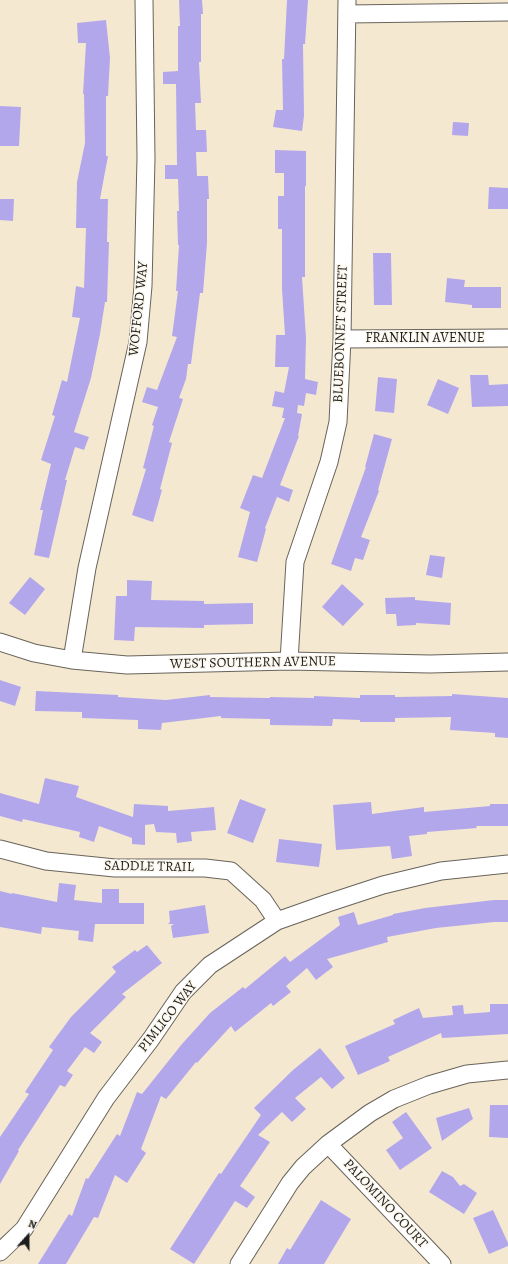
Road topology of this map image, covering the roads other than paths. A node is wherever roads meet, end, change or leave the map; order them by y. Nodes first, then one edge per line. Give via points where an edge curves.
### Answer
1 (144, 0) edge
2 (347, 7) edge
3 (508, 12) edge
4 (508, 338) edge
5 (342, 339) junction
6 (0, 642) edge
7 (72, 660) junction
8 (289, 661) junction
9 (508, 662) edge
10 (0, 849) edge
11 (508, 864) edge
12 (277, 921) junction
13 (508, 1070) edge
14 (328, 1144) junction
15 (0, 1252) edge
16 (240, 1264) edge
17 (442, 1264) edge

1 - 7 street, WOFFORD WAY via 146,158 143,286 138,342 87,568
2 - 3 street
2 - 5 street, BLUEBONNET STREET
4 - 5 street, FRANKLIN AVENUE
5 - 8 street, BLUEBONNET STREET via 338,422 330,462 296,562
6 - 7 street, WEST SOUTHERN AVENUE via 34,653
7 - 8 street, WEST SOUTHERN AVENUE via 127,665
8 - 9 street, WEST SOUTHERN AVENUE via 430,664
10 - 12 street, SADDLE TRAIL via 46,861 115,868 205,868 231,871 263,900
11 - 12 street, PIMLICO WAY via 441,871 383,885
12 - 15 street, PIMLICO WAY via 210,965 183,992 106,1098 24,1229
13 - 14 street via 467,1074 394,1099
14 - 16 street via 290,1183
14 - 17 street, PALOMINO COURT

